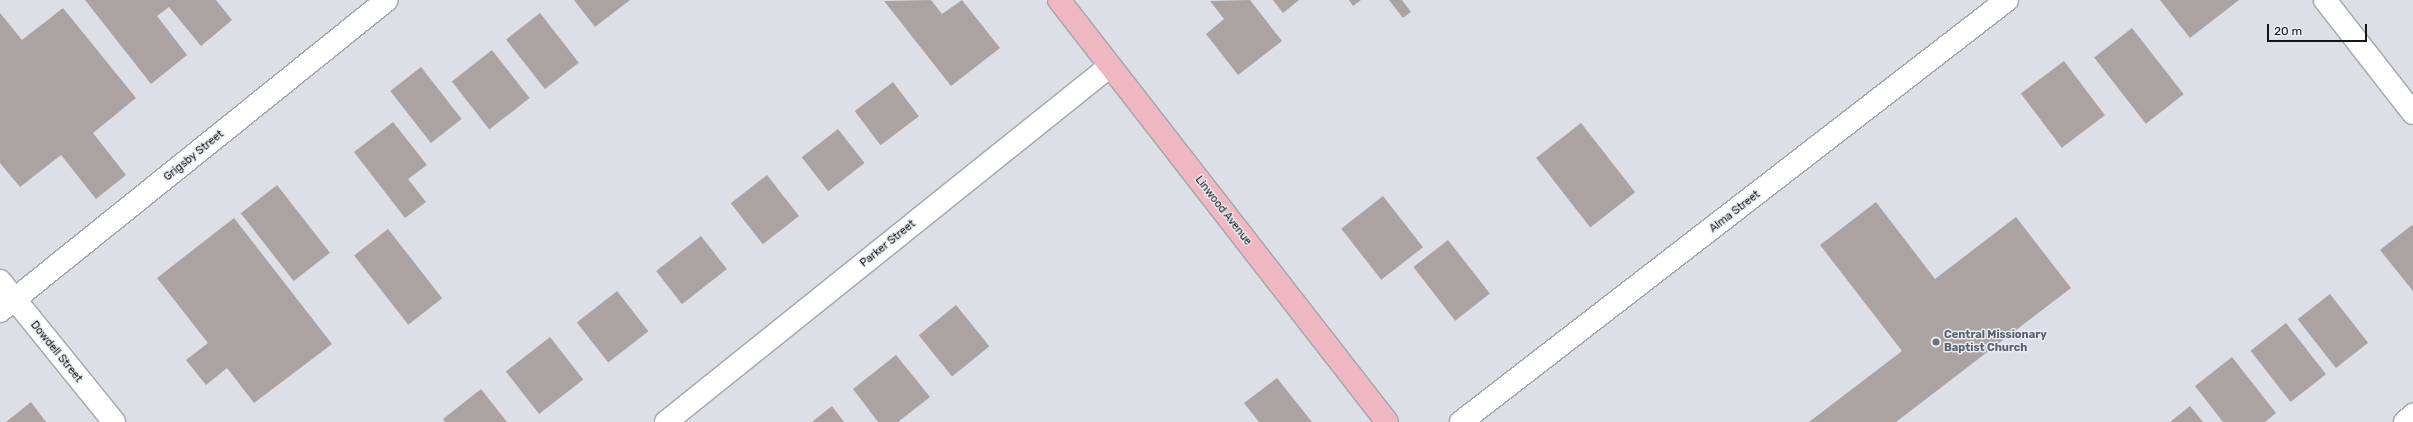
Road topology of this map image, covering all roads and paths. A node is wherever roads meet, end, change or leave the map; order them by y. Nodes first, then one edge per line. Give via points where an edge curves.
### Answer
1 (387, 0) edge
2 (1059, 0) edge
3 (2007, 0) edge
4 (2326, 0) edge
5 (1110, 66) junction
6 (2413, 113) edge
7 (0, 281) edge
8 (7, 306) edge
9 (2413, 416) edge
10 (114, 422) edge
11 (666, 422) edge
12 (1387, 422) edge
13 (1461, 422) edge
14 (2405, 422) edge

1 - 8 street, Grigsby Street
2 - 5 main road, Linwood Avenue
3 - 13 street, Alma Street
4 - 6 street
5 - 11 street, Parker Street
5 - 12 main road, Linwood Avenue
7 - 8 street, Dowdell Street
8 - 10 street, Dowdell Street
9 - 14 street

